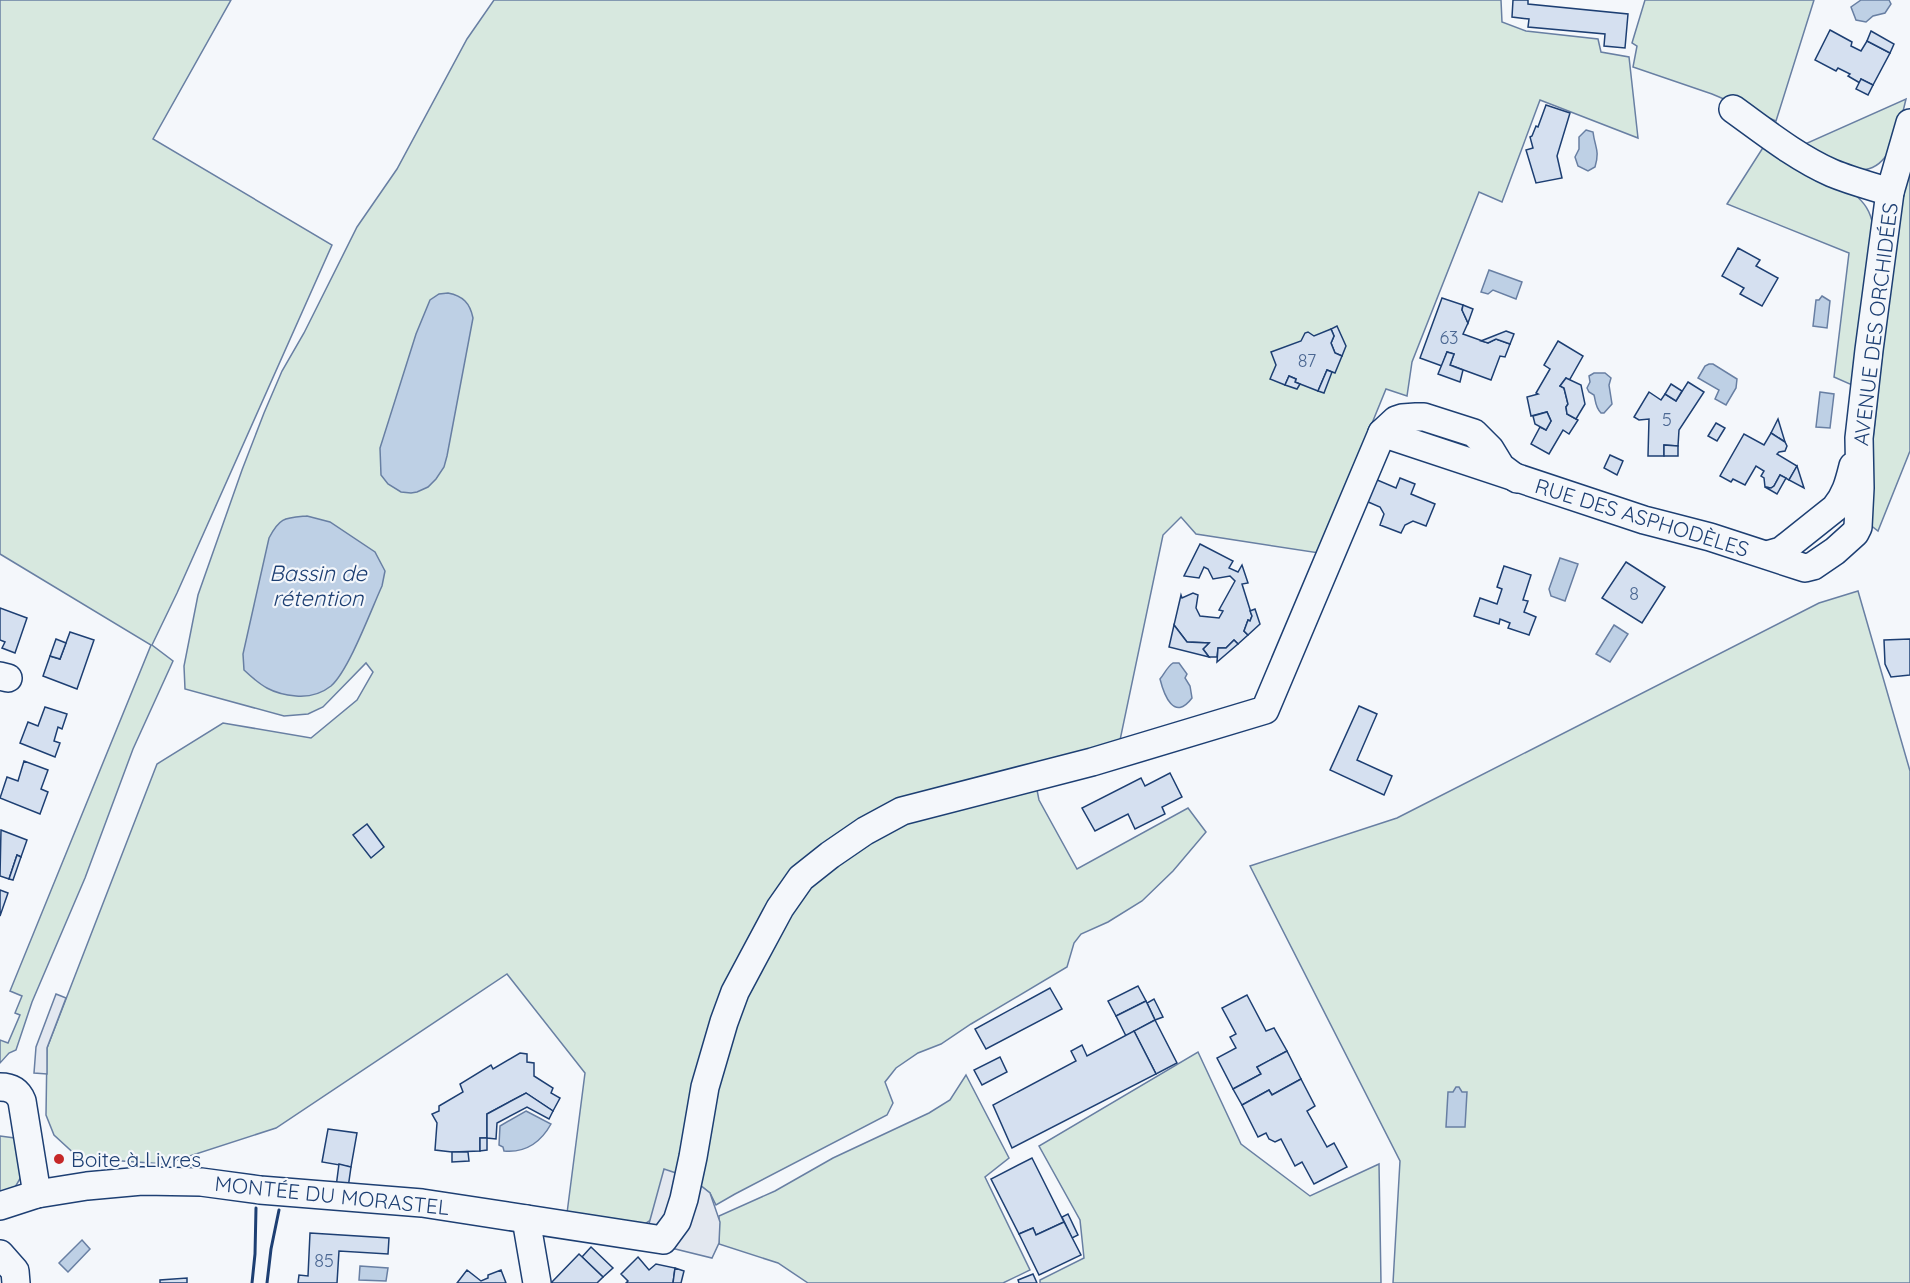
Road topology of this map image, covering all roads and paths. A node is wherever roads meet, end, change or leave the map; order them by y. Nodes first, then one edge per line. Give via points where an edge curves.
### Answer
1 (1733, 109) dead end
2 (1910, 123) edge
3 (1890, 192) junction
4 (1860, 438) junction
5 (1858, 527) joint
6 (1767, 555) junction
7 (0, 1087) edge
8 (37, 1194) junction
9 (0, 1206) edge
10 (526, 1219) junction
11 (663, 1240) joint
12 (0, 1254) edge
13 (16, 1283) edge
14 (537, 1283) edge

1 - 3 street via 1817,165
2 - 3 street, AVENUE DES ORCHIDÉES
3 - 4 street, AVENUE DES ORCHIDÉES
4 - 5 street, AVENUE DES ORCHIDÉES
4 - 6 street, RUE DES ASPHODÈLES via 1848,485 1835,508 1781,551
5 - 6 street, RUE DES ASPHODÈLES via 1835,551 1813,566 1805,568
6 - 11 street, RUE DES ASPHODÈLES via 1644,520 1383,433 1265,710 1092,762 902,811 864,831 801,878 780,908 735,992 705,1087 684,1199
7 - 8 street via 13,1089 22,1101
8 - 9 street, MONTÉE DU MORASTEL
8 - 10 street, MONTÉE DU MORASTEL via 142,1181 201,1182 422,1203
10 - 11 street, MONTÉE DU MORASTEL
10 - 14 street
12 - 13 street via 15,1271

